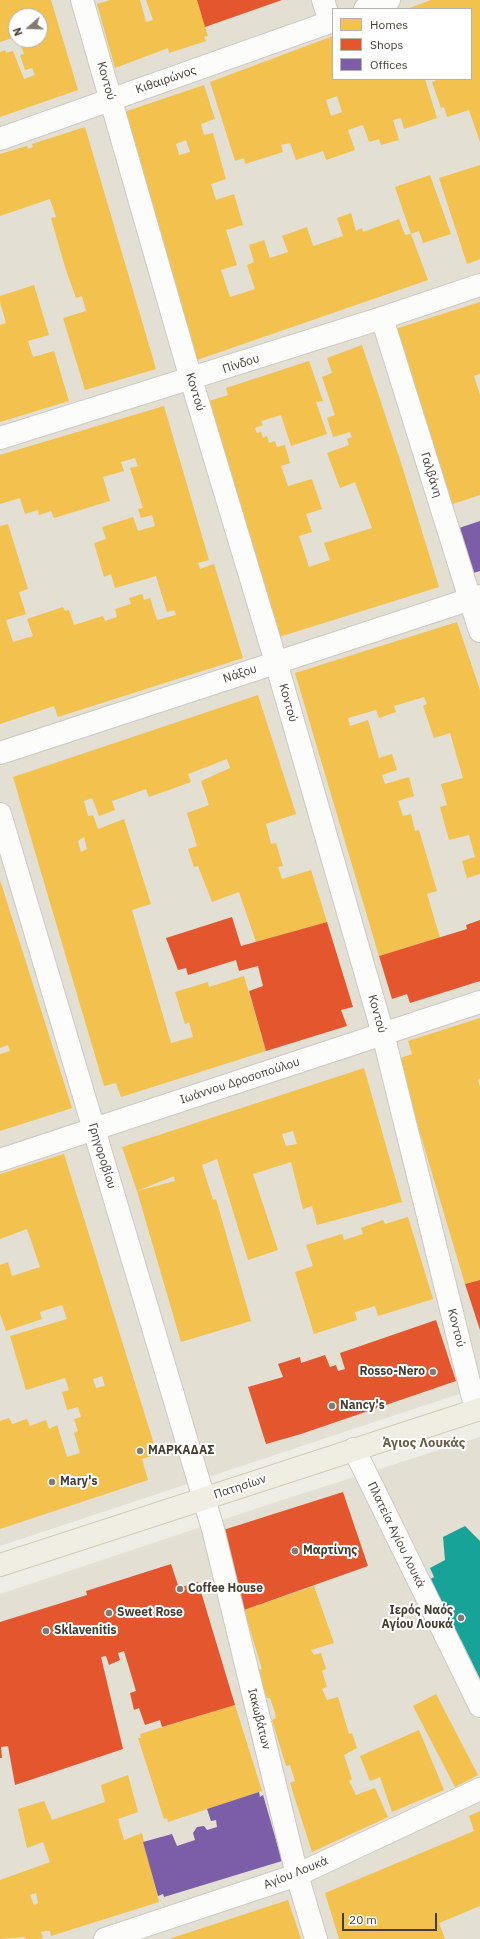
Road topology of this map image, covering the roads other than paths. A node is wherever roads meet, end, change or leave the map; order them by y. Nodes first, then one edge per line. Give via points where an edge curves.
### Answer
1 (82, 0) edge
2 (323, 0) edge
3 (389, 0) edge
4 (368, 8) edge
5 (331, 21) edge
6 (111, 99) junction
7 (0, 138) edge
8 (480, 285) edge
9 (382, 318) junction
10 (191, 379) junction
11 (0, 438) edge
12 (475, 598) edge
13 (480, 631) edge
14 (276, 662) junction
15 (0, 753) edge
16 (0, 814) edge
17 (480, 1002) edge
18 (383, 1034) junction
19 (94, 1129) junction
20 (0, 1160) edge
21 (479, 1413) edge
22 (354, 1449) junction
23 (204, 1498) junction
24 (0, 1565) edge
25 (480, 1706) edge
26 (480, 1789) edge
27 (297, 1875) junction
28 (112, 1938) edge
29 (316, 1939) edge

1 - 6 street, Κοντού
2 - 5 street
3 - 4 street
5 - 6 street, Κιθαιρώνος
6 - 7 street, Κιθαιρώνος
6 - 10 street, Κοντού
8 - 9 street, Πίνδου
9 - 10 street, Πίνδου
9 - 12 street, Γαλβάνη
10 - 11 street, Πίνδου
10 - 14 street, Κοντού
12 - 13 street, Γαλβάνη
12 - 14 street, Νάξου
14 - 15 street, Νάξου
14 - 18 street, Κοντού
16 - 19 street, Γρηγοροβίου
17 - 18 street, Ιωάννου Δροσοπούλου
18 - 19 street, Ιωάννου Δροσοπούλου
18 - 21 street, Κοντού
19 - 20 street, Ιωάννου Δροσοπούλου
19 - 23 street, Γρηγοροβίου
21 - 22 main road, Πατησίων
22 - 23 main road, Πατησίων
22 - 25 street, Πλατεία Αγίου Λουκά
23 - 24 main road, Πατησίων
23 - 27 street, Ιακωβάτων
26 - 27 street, Αγίου Λουκά
27 - 28 street, Αγίου Λουκά
27 - 29 street, Ιακωβάτων

